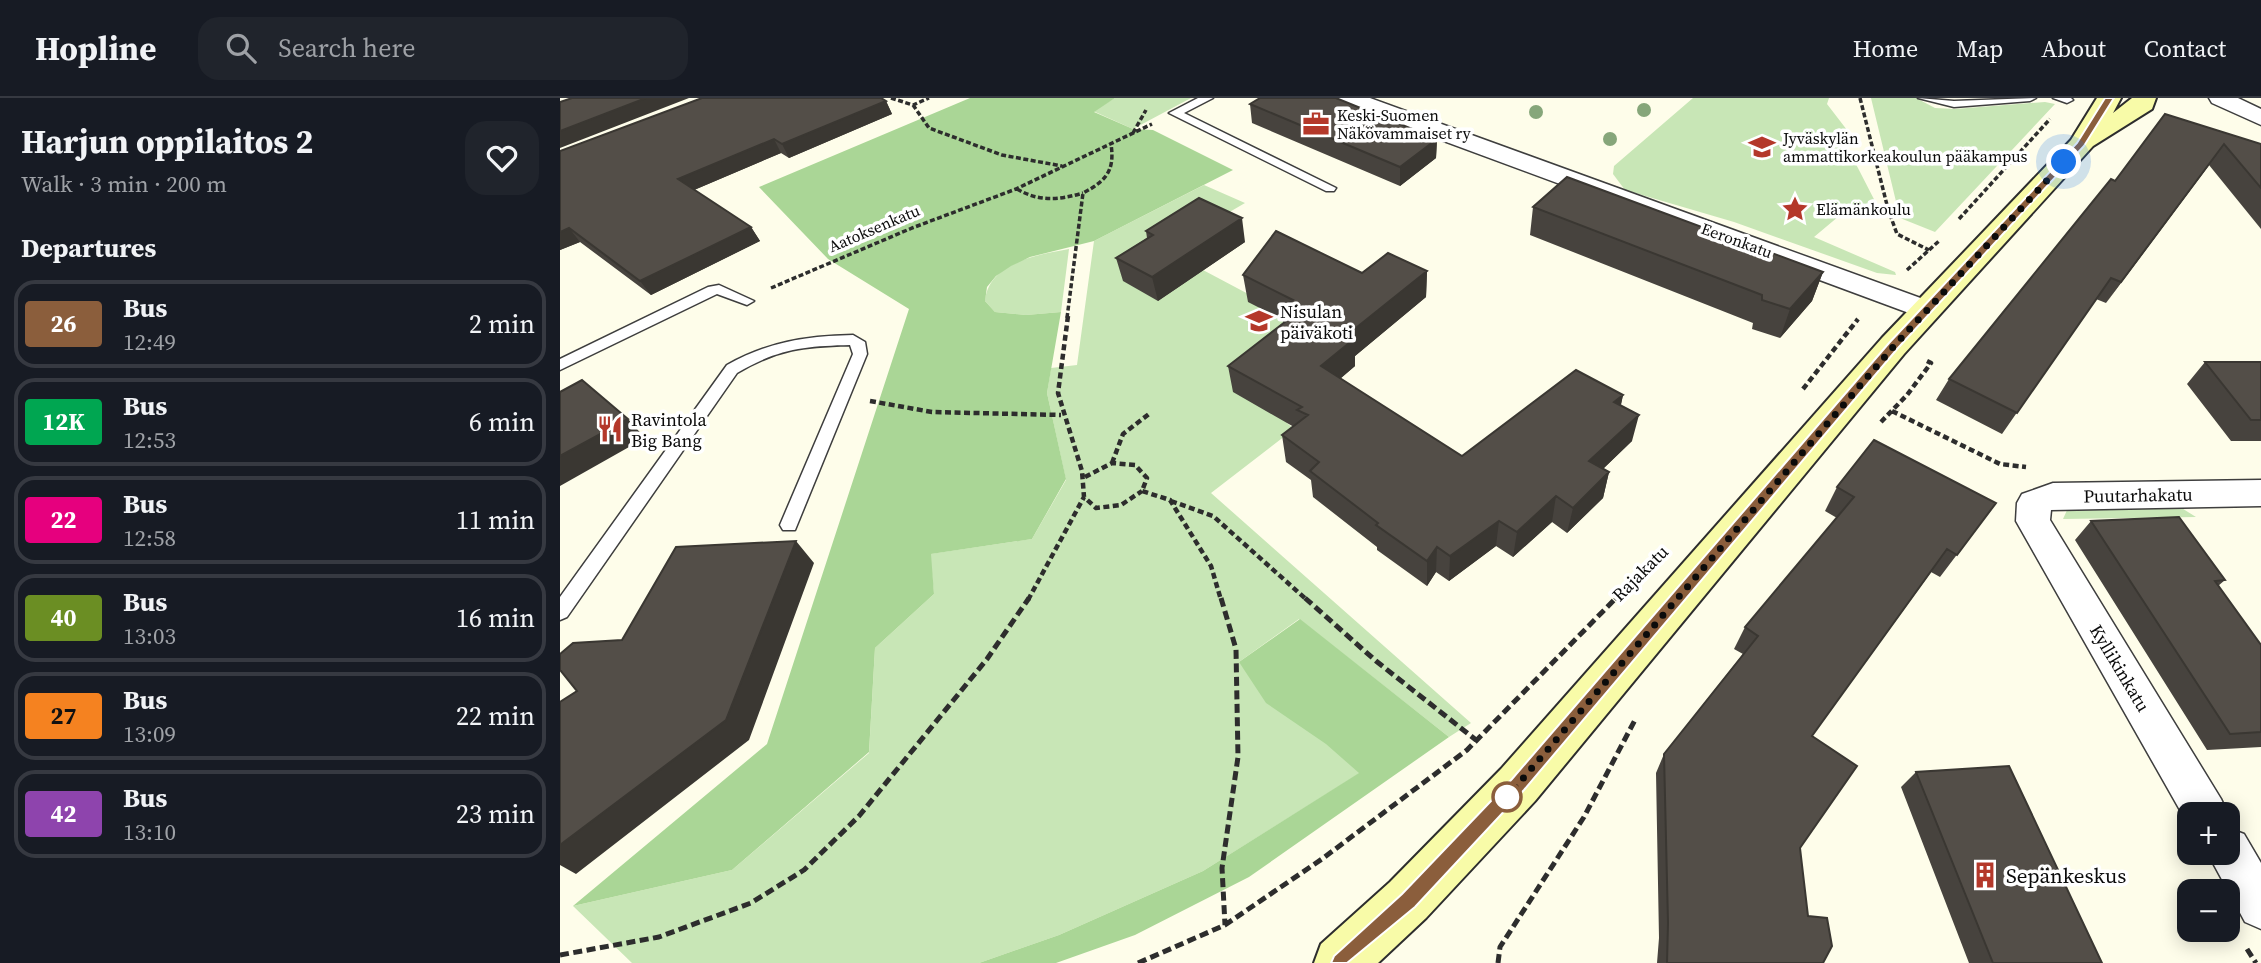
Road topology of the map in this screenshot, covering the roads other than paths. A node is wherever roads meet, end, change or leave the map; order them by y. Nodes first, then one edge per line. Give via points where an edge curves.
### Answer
1 (1207, 98) edge
2 (1349, 98) edge
3 (1924, 98) edge
4 (2030, 98) edge
5 (2109, 98) edge
6 (2144, 98) edge
7 (2220, 98) edge
8 (2261, 118) edge
9 (2081, 144) junction
10 (1330, 188) dead end
11 (747, 301) road end
12 (1927, 310) junction
13 (560, 365) edge
14 (2261, 493) edge
15 (2033, 521) joint
16 (789, 525) dead end
17 (560, 612) edge
18 (2199, 802) edge
19 (2237, 865) edge
20 (2261, 906) edge
21 (1340, 963) edge

1 - 10 lane via 1175,113
2 - 12 street, Eeronkatu
3 - 4 lane via 1954,104
5 - 9 main road
6 - 9 main road via 2143,104
7 - 8 street
9 - 12 main road
11 - 13 lane via 713,290
12 - 21 main road via 1873,336 1518,785 1408,901
14 - 15 street, Puutarhakatu via 2053,496 2034,503
15 - 18 street, Kyllikinkatu
16 - 17 lane via 860,354 860,345 853,340 794,341 757,354 733,369
19 - 20 street

